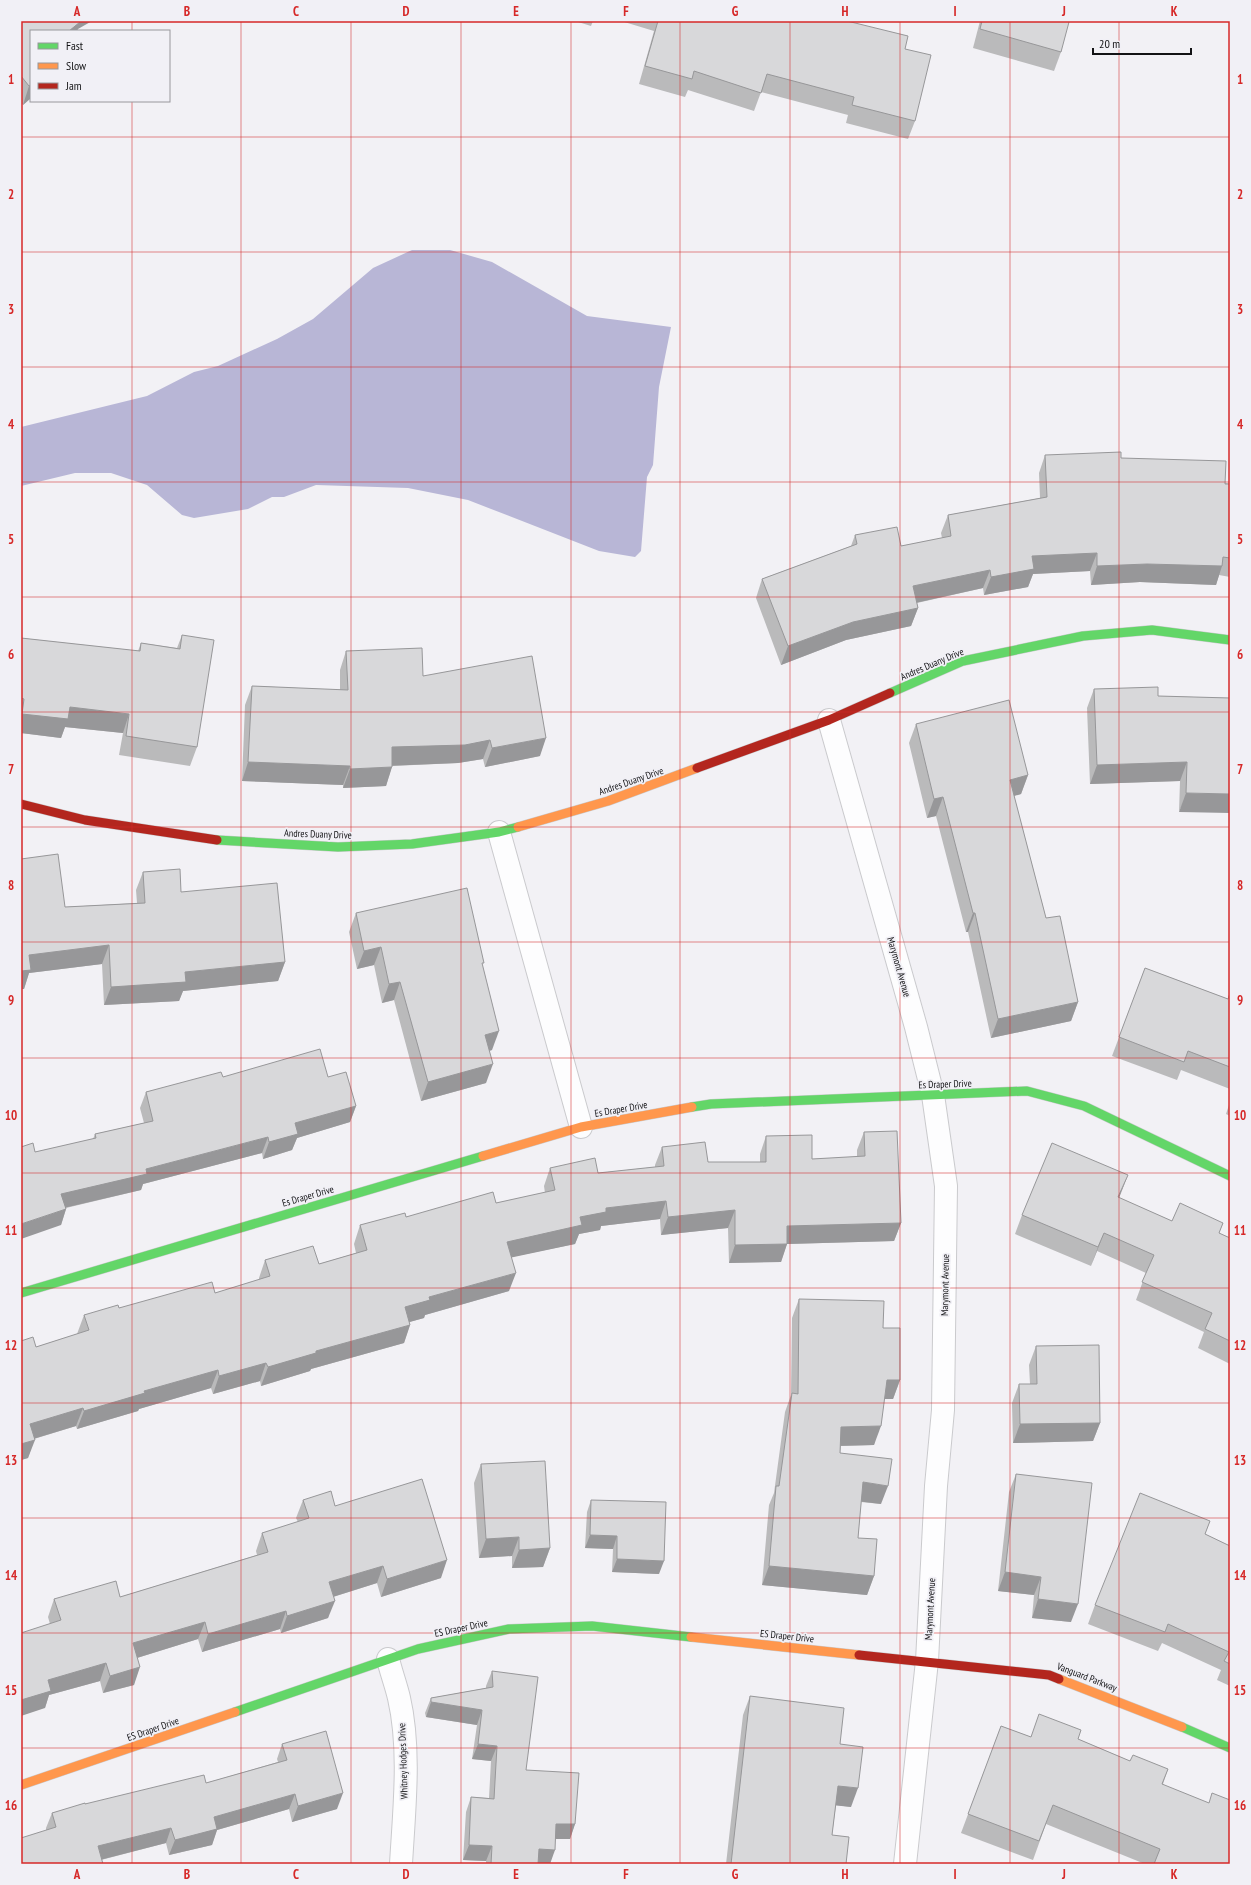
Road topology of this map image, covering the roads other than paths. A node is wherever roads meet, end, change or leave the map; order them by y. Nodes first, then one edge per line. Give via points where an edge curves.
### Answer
1 (1230, 640) edge
2 (829, 720) junction
3 (21, 804) edge
4 (499, 832) junction
5 (934, 1095) junction
6 (581, 1127) junction
7 (1230, 1176) edge
8 (21, 1293) edge
9 (388, 1659) junction
10 (928, 1661) junction
11 (1230, 1748) edge
12 (21, 1785) edge
13 (401, 1864) edge
14 (906, 1864) edge

1 - 2 street, Andres Duany Drive via 1152,630 1083,636 963,661
2 - 4 street, Andres Duany Drive via 608,801
2 - 5 street, Marymont Avenue
3 - 4 street, Andres Duany Drive via 85,820 216,840 254,843 338,847 397,845
4 - 6 street
5 - 6 street, Es Draper Drive via 711,1104
5 - 7 street, Es Draper Drive via 1027,1091 1084,1106
5 - 10 street, Marymont Avenue via 946,1186 943,1410 936,1486
6 - 8 street, Es Draper Drive
9 - 10 street, ES Draper Drive via 418,1649 509,1629 592,1626
9 - 12 street, ES Draper Drive
9 - 13 street, Whitney Hodges Drive via 399,1699 403,1727 406,1777
10 - 11 street, Vanguard Parkway via 1049,1675 1142,1710
10 - 14 street, Marymont Avenue

